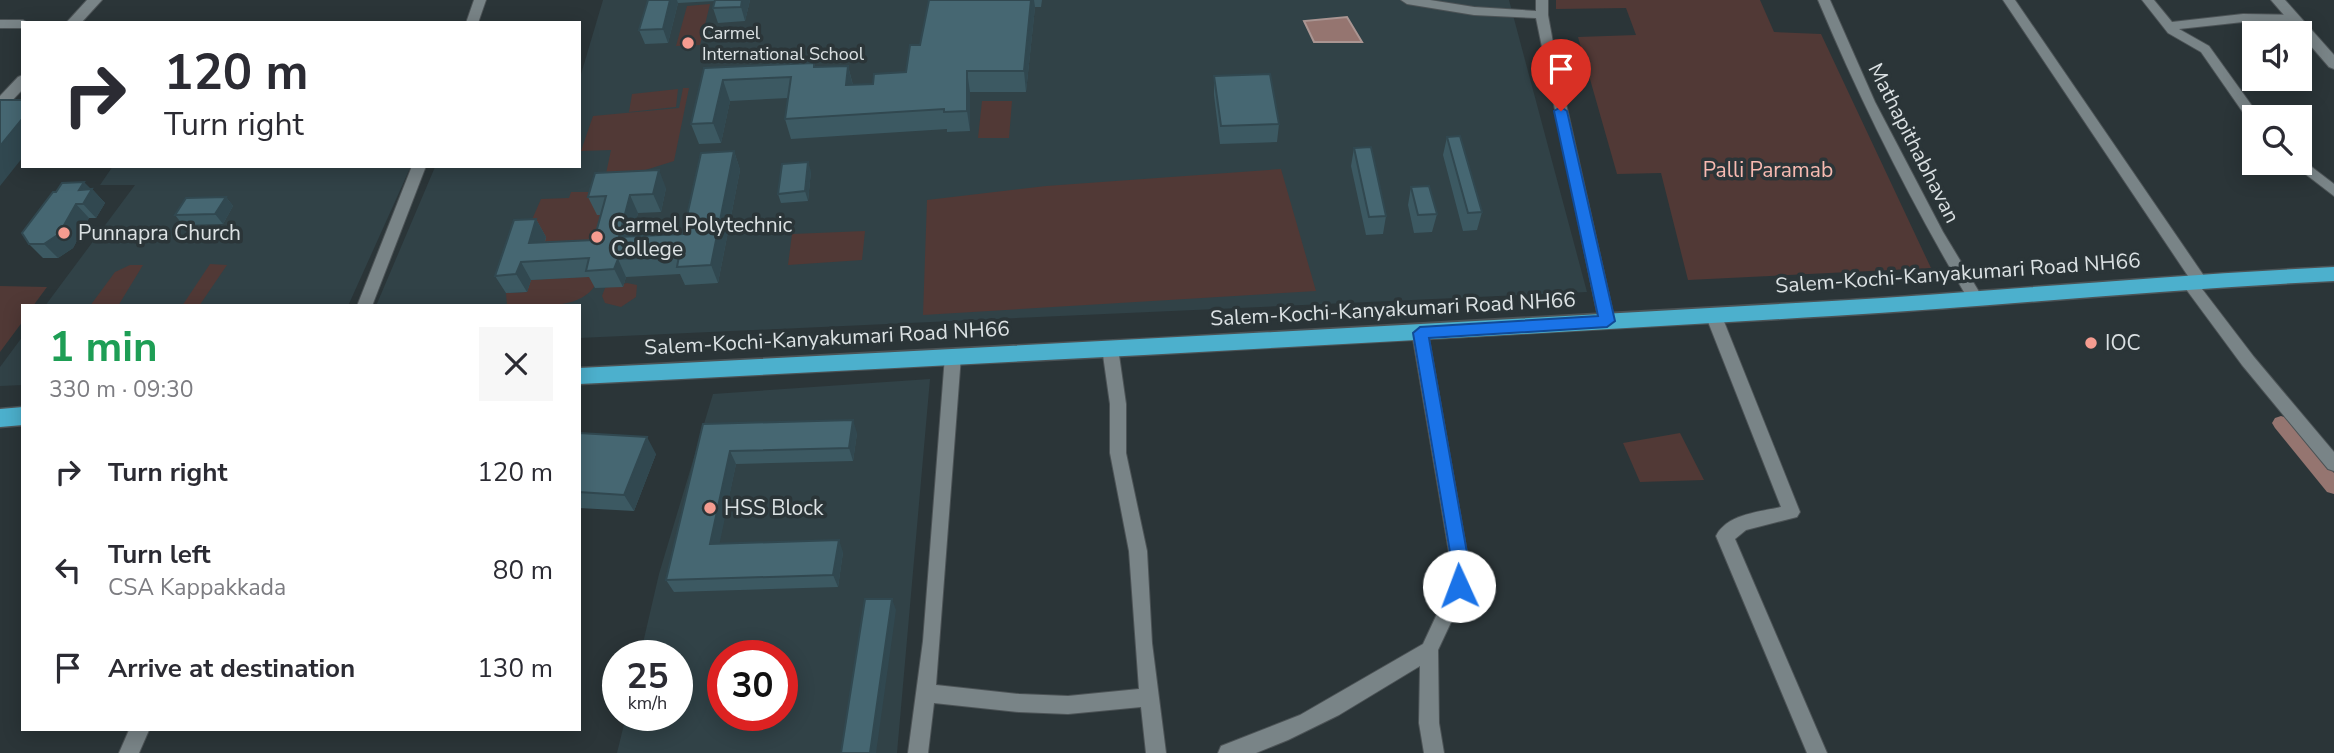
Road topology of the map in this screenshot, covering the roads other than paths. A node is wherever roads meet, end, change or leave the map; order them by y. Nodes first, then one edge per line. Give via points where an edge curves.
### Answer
1 (95, 0) edge
2 (480, 0) edge
3 (1407, 0) edge
4 (1542, 0) edge
5 (1824, 0) edge
6 (2010, 0) edge
7 (2148, 0) edge
8 (2278, 0) edge
9 (1542, 15) junction
10 (2294, 18) junction
11 (75, 21) edge
12 (473, 21) edge
13 (0, 24) edge
14 (21, 24) edge
15 (2168, 26) junction
16 (2334, 64) edge
17 (21, 82) edge
18 (0, 105) edge
19 (2245, 105) edge
20 (418, 168) edge
21 (2312, 173) edge
22 (2334, 191) edge
23 (2334, 274) edge
24 (2193, 281) junction
25 (1976, 300) junction
26 (365, 304) edge
27 (1713, 314) junction
28 (1607, 321) junction
29 (1420, 333) junction
30 (1110, 348) junction
31 (953, 356) junction
32 (581, 376) edge
33 (21, 416) edge
34 (0, 418) edge
35 (2334, 464) edge
36 (1429, 650) junction
37 (925, 693) junction
38 (1149, 697) junction
39 (139, 731) edge
40 (129, 753) edge
41 (918, 753) edge
42 (1156, 753) edge
43 (1228, 753) edge
44 (1434, 753) edge
45 (1817, 753) edge

1 - 11 street
2 - 12 street
3 - 9 street via 1474,11
4 - 9 street
5 - 25 street, Mathapithabhavan via 1868,102
6 - 24 street
7 - 15 street
8 - 10 street
9 - 28 street
10 - 15 street
10 - 16 street
13 - 14 street
15 - 19 street via 2205,49
17 - 18 street
20 - 26 street
21 - 22 street
23 - 24 highway, Salem-Kochi-Kanyakumari Road NH66
24 - 25 highway, Salem-Kochi-Kanyakumari Road NH66
24 - 35 street via 2248,361
25 - 27 highway, Salem-Kochi-Kanyakumari Road NH66
27 - 28 highway, Salem-Kochi-Kanyakumari Road NH66
27 - 45 street via 1791,512 1741,524 1725,536
28 - 29 highway, Salem-Kochi-Kanyakumari Road NH66
29 - 30 highway, Salem-Kochi-Kanyakumari Road NH66
29 - 36 street via 1460,564 1459,586
30 - 31 highway, Salem-Kochi-Kanyakumari Road NH66
30 - 38 street via 1118,404 1118,453 1138,551
31 - 32 highway, Salem-Kochi-Kanyakumari Road NH66
31 - 37 street
33 - 34 highway
36 - 43 street via 1265,742
36 - 44 street via 1429,723
37 - 38 street via 1068,705
37 - 41 street
38 - 42 street
39 - 40 street

